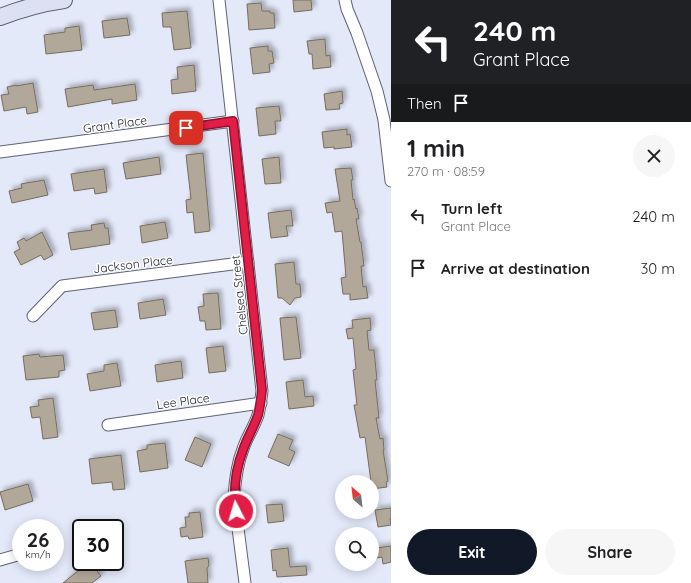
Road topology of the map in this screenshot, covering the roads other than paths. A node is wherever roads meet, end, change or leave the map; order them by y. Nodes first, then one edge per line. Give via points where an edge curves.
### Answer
1 (64, 0) edge
2 (219, 0) edge
3 (345, 0) edge
4 (0, 17) edge
5 (233, 121) junction
6 (0, 152) edge
7 (391, 181) edge
8 (248, 262) junction
9 (33, 316) dead end
10 (261, 403) junction
11 (108, 425) dead end
12 (12, 557) edge
13 (0, 560) edge
14 (245, 583) edge

1 - 4 street via 39,4
2 - 5 street, Chelsea Street
3 - 7 street via 377,91 384,120
5 - 6 street, Grant Place
5 - 8 street, Chelsea Street
8 - 9 street, Jackson Place via 62,286
8 - 10 street, Chelsea Street via 262,390
10 - 11 street, Lee Place
10 - 14 street, Chelsea Street via 243,449 234,489
12 - 13 street

